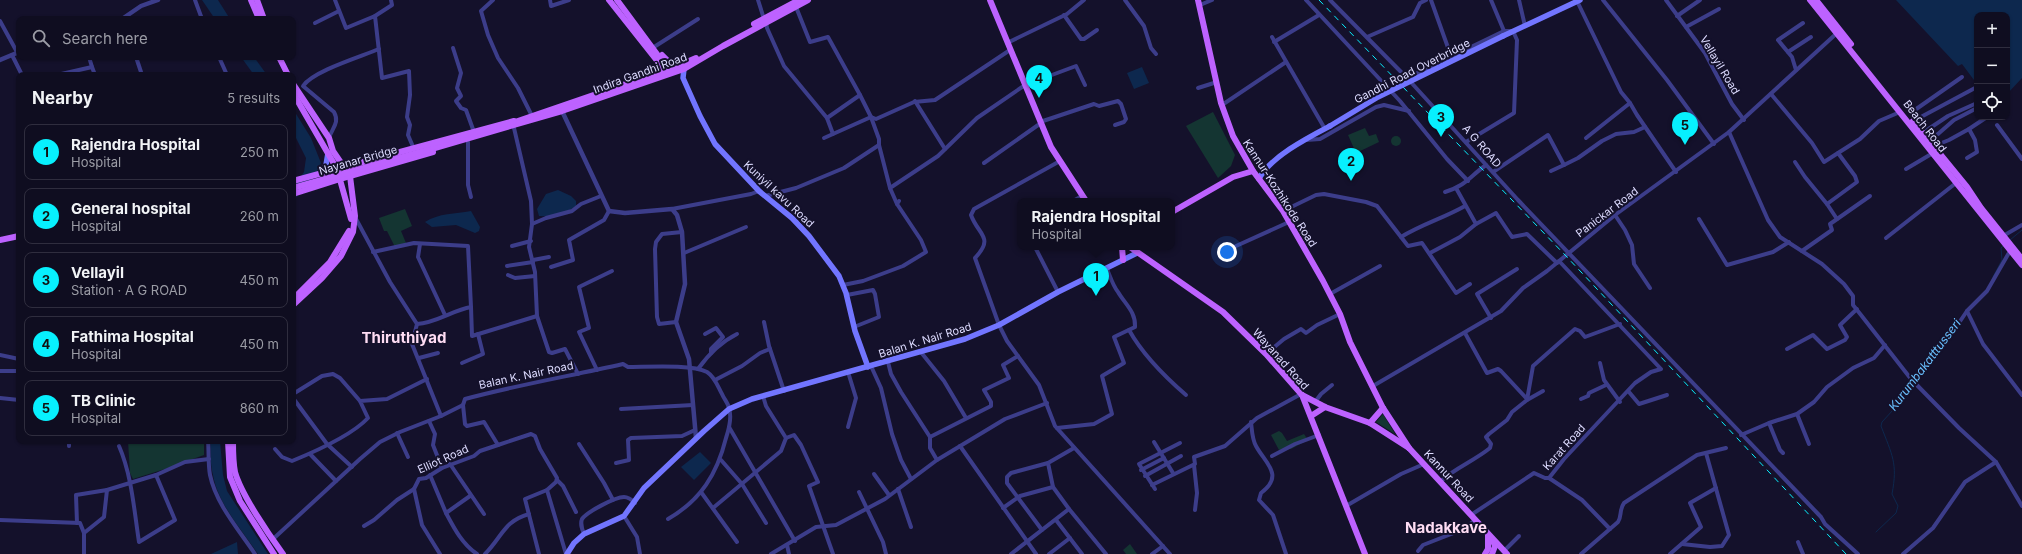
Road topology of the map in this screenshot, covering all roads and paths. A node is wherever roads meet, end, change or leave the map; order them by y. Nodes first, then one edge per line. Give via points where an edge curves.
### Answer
1 (158, 0) edge
2 (195, 0) edge
3 (251, 0) edge
4 (257, 0) edge
5 (335, 0) edge
6 (391, 0) edge
7 (493, 0) edge
8 (550, 0) edge
9 (569, 0) edge
10 (609, 0) edge
11 (617, 0) edge
12 (758, 0) edge
13 (798, 0) edge
14 (808, 0) edge
15 (990, 0) edge
16 (1084, 0) edge
17 (1125, 0) edge
18 (1212, 0) edge
19 (1306, 0) edge
20 (1330, 0) edge
21 (1426, 0) edge
22 (1431, 0) edge
23 (1491, 0) edge
24 (1519, 0) edge
25 (1603, 0) edge
26 (1666, 0) edge
27 (1700, 0) edge
28 (1810, 0) edge
29 (1816, 0) edge
30 (1577, 1) edge
31 (1199, 2) edge
32 (796, 7) junction
33 (1719, 9) dead end
34 (339, 11) junction
35 (1064, 15) junction
36 (1319, 15) junction
37 (126, 16) edge
38 (201, 16) edge
39 (258, 16) edge
40 (263, 16) edge
41 (375, 16) junction
42 (1677, 16) junction
43 (698, 19) dead end
44 (0, 21) edge
45 (765, 21) junction
46 (315, 23) dead end
47 (1803, 23) dead end
48 (1525, 26) junction
49 (1686, 27) junction
50 (1097, 30) dead end
51 (1514, 31) junction
52 (1504, 33) junction
53 (1837, 33) junction
54 (1272, 37) dead end
55 (1367, 37) junction
56 (1811, 37) dead end
57 (1274, 42) junction
58 (1007, 43) junction
59 (650, 46) junction
60 (453, 48) dead end
61 (16, 49) edge
62 (379, 49) junction
63 (1010, 50) junction
64 (1788, 52) junction
65 (16, 53) edge
66 (1156, 54) dead end
67 (12, 55) junction
68 (1451, 56) junction
69 (2, 59) edge
70 (90, 60) edge
71 (137, 60) edge
72 (220, 60) edge
73 (276, 60) edge
74 (280, 60) edge
75 (1286, 62) junction
76 (0, 65) edge
77 (684, 66) junction
78 (92, 67) junction
79 (1796, 70) junction
80 (20, 72) edge
81 (70, 72) edge
82 (94, 72) edge
83 (141, 72) edge
84 (226, 72) edge
85 (282, 72) edge
86 (286, 72) edge
87 (667, 72) junction
88 (644, 77) junction
89 (1962, 77) dead end
90 (1407, 78) junction
91 (1217, 82) junction
92 (1025, 85) junction
93 (1085, 85) dead end
94 (296, 88) edge
95 (1198, 88) dead end
96 (1974, 89) edge
97 (1771, 94) junction
98 (860, 95) junction
99 (296, 98) edge
100 (916, 101) junction
101 (1630, 103) junction
102 (1974, 104) edge
103 (1222, 105) junction
104 (1974, 110) edge
105 (562, 111) junction
106 (1409, 112) junction
107 (1901, 112) junction
108 (532, 116) junction
109 (872, 117) junction
110 (827, 118) junction
111 (1744, 120) junction
112 (1982, 120) edge
113 (523, 121) junction
114 (1041, 123) junction
115 (1997, 124) dead end
116 (1115, 126) dead end
117 (1328, 127) junction
118 (1645, 127) junction
119 (514, 128) junction
120 (1969, 129) junction
121 (474, 132) junction
122 (1729, 132) junction
123 (834, 134) junction
124 (329, 138) junction
125 (824, 138) dead end
126 (1586, 138) dead end
127 (1305, 140) junction
128 (468, 142) junction
129 (1466, 142) junction
130 (1714, 144) junction
131 (879, 145) junction
132 (414, 149) junction
133 (945, 149) junction
134 (428, 150) joint
135 (1935, 151) junction
136 (328, 153) junction
137 (1838, 153) junction
138 (1967, 158) dead end
139 (2022, 159) edge
140 (1060, 161) junction
141 (1795, 162) dead end
142 (984, 163) dead end
143 (1486, 165) junction
144 (1564, 165) junction
145 (344, 167) junction
146 (337, 169) junction
147 (1265, 169) junction
148 (1906, 169) dead end
149 (1551, 170) dead end
150 (1253, 171) junction
151 (320, 172) junction
152 (363, 172) junction
153 (1493, 172) junction
154 (1676, 172) junction
155 (344, 178) junction
156 (1259, 179) junction
157 (296, 180) edge
158 (1468, 180) junction
159 (1956, 182) junction
160 (352, 184) junction
161 (296, 187) edge
162 (890, 188) junction
163 (1456, 188) junction
164 (759, 191) junction
165 (1446, 192) dead end
166 (296, 193) edge
167 (601, 196) junction
168 (764, 196) junction
169 (1870, 196) dead end
170 (471, 197) dead end
171 (1083, 198) edge
172 (1827, 204) junction
173 (1465, 206) junction
174 (672, 209) junction
175 (609, 210) junction
176 (1175, 210) edge
177 (1283, 211) junction
178 (1615, 215) junction
179 (353, 216) junction
180 (1699, 219) dead end
181 (1837, 219) junction
182 (1290, 222) junction
183 (532, 224) junction
184 (1476, 224) junction
185 (2022, 225) edge
186 (746, 227) dead end
187 (682, 232) junction
188 (16, 237) edge
189 (1401, 237) junction
190 (1886, 238) dead end
191 (2003, 238) junction
192 (0, 240) edge
193 (16, 241) edge
194 (531, 241) junction
195 (1789, 242) junction
196 (0, 244) edge
197 (420, 244) junction
198 (512, 246) dead end
199 (1236, 246) dead end
200 (2010, 249) junction
201 (1037, 250) edge
202 (1122, 250) edge
203 (1802, 251) junction
204 (373, 252) junction
205 (1140, 252) edge
206 (684, 253) junction
207 (1430, 253) junction
208 (1569, 253) junction
209 (549, 257) dead end
210 (2022, 259) edge
211 (1123, 260) junction
212 (533, 261) junction
213 (1558, 262) junction
214 (2022, 265) edge
215 (507, 266) dead end
216 (1380, 266) dead end
217 (551, 267) dead end
218 (1106, 269) junction
219 (1517, 269) dead end
220 (612, 271) dead end
221 (508, 275) dead end
222 (321, 276) junction
223 (535, 276) junction
224 (842, 284) junction
225 (1470, 284) dead end
226 (1650, 288) dead end
227 (1058, 292) junction
228 (1330, 294) junction
229 (846, 295) junction
230 (296, 297) edge
231 (296, 302) edge
232 (471, 307) junction
233 (1857, 310) junction
234 (1966, 311) junction
235 (1340, 314) junction
236 (445, 315) junction
237 (537, 316) junction
238 (1491, 318) junction
239 (676, 322) junction
240 (764, 322) dead end
241 (418, 324) junction
242 (1620, 324) junction
243 (999, 325) junction
244 (854, 327) junction
245 (1129, 330) junction
246 (1465, 333) junction
247 (478, 334) junction
248 (705, 334) dead end
249 (737, 334) dead end
250 (1885, 345) junction
251 (770, 349) junction
252 (1787, 349) dead end
253 (920, 351) junction
254 (438, 353) dead end
255 (711, 353) junction
256 (1266, 354) junction
257 (0, 355) edge
258 (1018, 356) junction
259 (16, 358) edge
260 (419, 358) junction
261 (888, 362) junction
262 (462, 363) dead end
263 (1600, 363) dead end
264 (870, 366) junction
265 (691, 368) junction
266 (698, 369) junction
267 (597, 370) junction
268 (0, 371) edge
269 (16, 371) edge
270 (848, 372) junction
271 (578, 374) junction
272 (427, 379) junction
273 (715, 380) junction
274 (1914, 381) junction
275 (1606, 385) junction
276 (1332, 386) dead end
277 (1373, 386) junction
278 (784, 391) junction
279 (1543, 391) dead end
280 (296, 392) edge
281 (1628, 392) junction
282 (1302, 394) junction
283 (1667, 394) dead end
284 (1186, 395) dead end
285 (2022, 395) edge
286 (763, 396) junction
287 (0, 398) edge
288 (1581, 399) dead end
289 (16, 400) edge
290 (1527, 400) junction
291 (360, 401) junction
292 (296, 402) edge
293 (1315, 402) junction
294 (1620, 402) junction
295 (1047, 403) junction
296 (463, 405) junction
297 (693, 405) junction
298 (1325, 407) junction
299 (1383, 408) junction
300 (621, 409) dead end
301 (730, 409) junction
302 (1796, 414) junction
303 (441, 416) junction
304 (1311, 416) junction
305 (966, 418) junction
306 (429, 421) junction
307 (1251, 422) junction
308 (1370, 423) junction
309 (1770, 423) junction
310 (729, 427) junction
311 (848, 427) dead end
312 (1057, 428) junction
313 (694, 430) junction
314 (397, 433) junction
315 (1741, 434) junction
316 (1319, 435) junction
317 (930, 437) junction
318 (696, 438) junction
319 (786, 438) junction
320 (1154, 442) dead end
321 (208, 444) edge
322 (228, 444) edge
323 (233, 444) edge
324 (327, 444) junction
325 (579, 444) dead end
326 (1180, 444) dead end
327 (1809, 444) dead end
328 (498, 445) junction
329 (119, 446) dead end
330 (960, 446) junction
331 (1074, 448) junction
332 (1409, 448) junction
333 (1726, 448) dead end
334 (275, 449) dead end
335 (1160, 453) junction
336 (1706, 453) junction
337 (1783, 453) dead end
338 (310, 454) junction
339 (1181, 456) dead end
340 (1272, 456) dead end
341 (408, 458) dead end
342 (1164, 458) junction
343 (209, 460) junction
344 (721, 460) junction
345 (938, 460) junction
346 (616, 462) dead end
347 (1048, 462) junction
348 (1996, 462) junction
349 (1167, 463) junction
350 (450, 464) junction
351 (1424, 464) junction
352 (1194, 465) junction
353 (352, 467) junction
354 (442, 468) junction
355 (1142, 470) junction
356 (756, 472) junction
357 (874, 474) dead end
358 (1173, 474) junction
359 (156, 475) junction
360 (430, 475) junction
361 (1145, 476) junction
362 (1549, 478) junction
363 (911, 479) junction
364 (557, 480) junction
365 (336, 481) junction
366 (1441, 481) junction
367 (129, 483) junction
368 (742, 484) junction
369 (1152, 484) junction
370 (1053, 487) junction
371 (1716, 488) junction
372 (414, 489) junction
373 (898, 489) junction
374 (1155, 489) dead end
375 (107, 490) junction
376 (547, 490) junction
377 (701, 492) junction
378 (860, 492) dead end
379 (889, 495) junction
380 (470, 496) junction
381 (1017, 498) junction
382 (613, 500) junction
383 (635, 502) junction
384 (1346, 506) junction
385 (2022, 506) edge
386 (713, 508) junction
387 (866, 508) junction
388 (1003, 508) junction
389 (1070, 509) junction
390 (1196, 510) dead end
391 (576, 512) dead end
392 (446, 513) junction
393 (484, 514) dead end
394 (528, 514) junction
395 (624, 516) junction
396 (1473, 517) junction
397 (668, 519) dead end
398 (0, 520) edge
399 (1056, 520) junction
400 (78, 523) junction
401 (766, 523) dead end
402 (235, 525) junction
403 (364, 526) dead end
404 (824, 526) junction
405 (912, 527) dead end
406 (230, 528) dead end
407 (1610, 529) junction
408 (1042, 530) junction
409 (84, 533) junction
410 (584, 534) junction
411 (1489, 535) junction
412 (1518, 536) dead end
413 (1070, 538) junction
414 (272, 540) junction
415 (795, 541) junction
416 (737, 542) dead end
417 (1027, 542) junction
418 (1798, 542) dead end
419 (1682, 544) junction
420 (787, 545) junction
421 (1163, 546) junction
422 (1418, 551) dead end
423 (1505, 553) edge
424 (84, 554) edge
425 (255, 554) edge
426 (274, 554) edge
427 (283, 554) edge
428 (440, 554) edge
429 (477, 554) edge
430 (485, 554) edge
431 (539, 554) edge
432 (567, 554) edge
433 (640, 554) edge
434 (771, 554) edge
435 (790, 554) edge
436 (833, 554) edge
437 (886, 554) edge
438 (1011, 554) edge
439 (1036, 554) edge
440 (1049, 554) edge
441 (1082, 554) edge
442 (1106, 554) edge
443 (1152, 554) edge
444 (1170, 554) edge
445 (1286, 554) edge
446 (1365, 554) edge
447 (1485, 554) edge
448 (1492, 554) edge
449 (1582, 554) edge
450 (1670, 554) edge
451 (1803, 554) edge
452 (1858, 554) edge
453 (1903, 554) edge

1 - 37 street via 141,6
2 - 38 street
3 - 39 main road
4 - 40 main road
5 - 34 street
6 - 41 street via 392,5
7 - 108 street via 481,11 488,35 498,58 518,88
8 - 9 street via 551,6
10 - 59 main road
11 - 59 main road
12 - 45 street
13 - 45 main road, Indira Gandhi Road
14 - 32 main road, Indira Gandhi Road
15 - 58 main road
16 - 35 street
17 - 66 street via 1144,26 1151,48
18 - 31 street
19 - 36 street
20 - 55 street, A G ROAD
21 - 55 street via 1420,3 1413,17
22 - 68 street
23 - 52 street
24 - 48 street
25 - 130 street
26 - 42 street, Vellayil Road
27 - 42 street
28 - 53 main road, Beach Road
29 - 135 main road
30 - 48 main road, Gandhi Road Overbridge
30 - 101 street via 1621,92
31 - 91 main road, Kannur-Kozhikode Road
32 - 45 main road, Indira Gandhi Road
32 - 98 street via 810,42 828,37
33 - 49 street
34 - 41 street via 346,28
34 - 46 street
35 - 50 street via 1081,39
35 - 58 street
36 - 57 street
36 - 106 street
41 - 62 street
42 - 49 street, Vellayil Road
43 - 59 street
44 - 61 street
45 - 77 main road, Indira Gandhi Road
45 - 110 street via 784,66
47 - 64 street via 1778,40
48 - 51 main road, Gandhi Road Overbridge
49 - 111 street, Vellayil Road via 1705,53 1732,104
51 - 52 main road, Gandhi Road Overbridge
51 - 129 street via 1517,40 1514,113
52 - 68 street
52 - 117 main road, Gandhi Road Overbridge, bridge via 1378,97
53 - 79 street, Panickar Road
53 - 107 main road, Beach Road
54 - 57 street
55 - 90 street, A G ROAD
56 - 64 street
57 - 75 street
58 - 63 main road
59 - 77 main road via 670,63
59 - 87 main road
59 - 88 main road via 656,67
60 - 121 street via 461,73 457,88 461,96 456,101 466,110
62 - 124 street via 322,72 307,80 302,86 337,116 337,124
62 - 132 street via 382,78 409,71 408,135
63 - 92 main road
63 - 100 street via 935,100
64 - 79 street via 1792,56
65 - 67 street
67 - 69 street
67 - 80 street
68 - 90 street
69 - 76 street
70 - 78 street
71 - 83 street
72 - 84 street
73 - 85 main road
74 - 86 main road
75 - 103 street
75 - 117 street
77 - 87 main road, Indira Gandhi Road
77 - 164 main road, Kuniyil kavu Road via 684,78 715,144
78 - 81 street
78 - 82 street
79 - 97 street, Panickar Road
87 - 88 main road, Indira Gandhi Road
87 - 105 main road, Indira Gandhi Road
88 - 108 main road, Indira Gandhi Road
89 - 96 street via 1912,112 1919,118
90 - 129 street, A G ROAD
91 - 95 street
91 - 103 main road, Kannur-Kozhikode Road
92 - 93 street via 1076,66
92 - 114 main road
92 - 133 street via 977,118
94 - 124 main road
97 - 111 street, Panickar Road
97 - 137 street via 1812,143 1824,162
98 - 109 street
98 - 110 street
99 - 136 main road
100 - 109 street via 876,119
100 - 133 street
101 - 118 street
101 - 126 street
102 - 104 street via 1948,116 1927,130 1932,137 1954,120
103 - 150 main road, Kannur-Kozhikode Road via 1232,136
105 - 113 main road, Indira Gandhi Road
105 - 167 street
106 - 127 street via 1384,105 1376,107 1320,139
106 - 158 street via 1447,159
107 - 135 main road, Beach Road
107 - 137 street via 1879,121 1860,139
108 - 113 main road, Indira Gandhi Road
109 - 123 street
109 - 131 street
110 - 123 street
111 - 122 street, Panickar Road
112 - 120 street
113 - 119 main road
113 - 121 main road
113 - 134 main road, Indira Gandhi Road
114 - 116 street via 1094,104 1099,106 1118,102 1126,119
114 - 140 main road via 1050,147
114 - 142 street
115 - 139 street
117 - 127 main road, Gandhi Road Overbridge
118 - 144 street via 1634,132 1616,134
118 - 154 street
119 - 128 main road
119 - 183 street via 531,201
120 - 135 street via 1939,144
120 - 138 street via 1977,152
121 - 132 main road
122 - 130 street, Panickar Road
122 - 195 street via 1768,220 1780,237
123 - 125 street
124 - 145 main road via 333,151
127 - 147 main road, Gandhi Road Overbridge
128 - 152 main road
128 - 170 street via 468,186
129 - 143 street, A G ROAD
130 - 154 street, Panickar Road
131 - 162 street
131 - 168 street via 844,168 784,192
132 - 145 main road
133 - 162 street
134 - 161 main road, Nayanar Bridge, bridge
135 - 148 street
135 - 159 main road, Beach Road
135 - 191 main road
136 - 146 main road
136 - 151 main road via 326,165
137 - 172 street via 1857,182
140 - 171 main road
140 - 243 street via 974,209 971,215 984,235 984,249 976,258
141 - 172 street
143 - 153 street, A G ROAD
143 - 158 street
144 - 149 street
144 - 153 street via 1548,135
145 - 146 main road
145 - 155 main road
146 - 151 main road
146 - 179 main road
147 - 150 main road
147 - 156 main road
150 - 156 main road, Kannur-Kozhikode Road
150 - 176 main road via 1233,177
151 - 157 main road
152 - 155 main road
152 - 160 main road
153 - 208 street, A G ROAD
154 - 178 street, Panickar Road
155 - 160 main road
155 - 166 main road
156 - 177 main road, Kannur-Kozhikode Road
158 - 163 street
159 - 190 street
159 - 191 main road, Beach Road
160 - 179 main road
162 - 224 street via 926,252 903,266 863,281
163 - 165 street
163 - 173 street
164 - 168 main road, Kuniyil kavu Road
164 - 174 street
167 - 175 street
167 - 183 street via 581,204 572,211
168 - 224 main road, Kuniyil kavu Road via 792,218 809,236 839,276
169 - 181 street
172 - 181 street
173 - 184 street
173 - 189 street
174 - 175 street via 625,213
174 - 187 street via 677,214
175 - 217 street via 604,220 569,240 573,260
177 - 182 main road, Kannur-Kozhikode Road
177 - 189 street via 1316,195 1324,194 1366,202 1377,206
178 - 208 street, Panickar Road
178 - 226 street via 1632,245 1634,264
179 - 204 street
179 - 222 main road via 346,237
180 - 195 street via 1727,264 1772,252
181 - 203 street via 1830,224 1832,230
182 - 199 street
182 - 228 main road, Kannur-Kozhikode Road
183 - 194 street
184 - 207 street via 1460,237
184 - 213 street via 1496,213 1512,237 1527,234
185 - 191 street
186 - 206 street
187 - 206 street
187 - 239 street via 662,234 656,242 655,250 659,324
188 - 192 main road
189 - 207 street via 1408,246 1422,243
191 - 200 main road
193 - 196 main road
194 - 198 street
194 - 212 street via 529,247
195 - 203 street
197 - 204 street
197 - 232 street via 468,246
197 - 236 street via 418,257
200 - 210 main road
200 - 214 main road
200 - 234 street via 1987,291
201 - 227 street
202 - 211 main road
203 - 233 street via 1822,264 1844,284 1853,296 1852,305
204 - 241 street
205 - 211 main road, Balan K. Nair Road
205 - 256 main road, Wayanad Road via 1223,312
206 - 239 street via 685,284
207 - 225 street via 1456,293
208 - 213 street, Panickar Road
208 - 315 street, A G ROAD
209 - 212 street
211 - 218 main road, Balan K. Nair Road
212 - 215 street
212 - 223 street
213 - 238 street, Panickar Road via 1523,288
213 - 242 street
216 - 228 street
218 - 227 main road, Balan K. Nair Road
218 - 245 street via 1132,314 1135,327
219 - 238 street via 1477,294
220 - 267 street via 579,287 589,328 579,332
221 - 223 street via 515,278
222 - 230 main road
222 - 231 main road
223 - 237 street
224 - 229 main road, Kuniyil kavu Road
227 - 243 main road, Balan K. Nair Road
228 - 235 main road, Kannur-Kozhikode Road
229 - 244 main road, Kuniyil kavu Road
229 - 244 street via 872,290 875,294 879,317
232 - 236 street
232 - 247 street via 472,336
233 - 250 street
233 - 252 street via 1840,325 1847,338 1845,340 1827,349 1813,335
234 - 274 street via 1946,342
234 - 285 street via 1986,350
235 - 256 street via 1306,333 1301,329
235 - 277 main road, Kannur-Kozhikode Road via 1350,342
236 - 241 street via 425,324
237 - 247 street
237 - 271 street via 549,352 565,349
238 - 246 street, Panickar Road
239 - 265 street
240 - 251 street
241 - 260 street via 412,344
242 - 281 street, Karat Road via 1660,368 1635,383
242 - 290 street via 1585,337 1575,329 1542,355 1533,366
243 - 253 main road, Balan K. Nair Road via 965,339
243 - 258 street
244 - 264 main road, Kuniyil kavu Road
245 - 284 street via 1146,355 1170,382
245 - 312 street via 1114,337 1124,363 1102,376 1112,414 1094,424
246 - 277 street, Panickar Road
246 - 290 street via 1487,372 1498,369 1501,371
247 - 262 street via 483,354
248 - 255 street via 716,328 723,337 711,349
249 - 255 street
250 - 274 street
250 - 302 street via 1874,358 1853,368
251 - 273 street
251 - 278 street
253 - 261 main road, Balan K. Nair Road
253 - 305 street via 944,381
254 - 260 street
255 - 266 street
256 - 282 main road, Wayanad Road
257 - 259 street
258 - 295 street via 1039,385
258 - 305 street via 1003,365 1009,378 984,390 991,406
260 - 272 street
261 - 264 main road, Balan K. Nair Road
261 - 317 street via 891,374 901,392
263 - 275 street
264 - 270 main road, Balan K. Nair Road
264 - 363 street via 881,388 901,460
265 - 266 street, Balan K. Nair Road
265 - 267 street, Balan K. Nair Road via 628,367 623,364
265 - 297 street
266 - 273 street, Balan K. Nair Road via 708,373
267 - 271 street, Balan K. Nair Road
268 - 269 street
270 - 278 main road, Balan K. Nair Road
270 - 311 street via 856,398
271 - 296 street, Balan K. Nair Road via 465,399
272 - 291 street via 387,398
272 - 303 street
273 - 301 street, Balan K. Nair Road
274 - 348 street
275 - 288 street
275 - 294 street
276 - 293 street
277 - 299 main road, Kannur-Kozhikode Road
278 - 286 main road, Balan K. Nair Road
279 - 290 street
280 - 291 street via 322,376 334,374
281 - 283 street via 1639,404
281 - 294 street, Karat Road
282 - 293 main road
282 - 304 main road, Wayanad Road
282 - 307 street
286 - 301 main road, Balan K. Nair Road
286 - 319 street via 766,406
287 - 289 street
290 - 366 street via 1486,437 1491,444 1490,448 1476,460
291 - 324 street via 368,418 361,426
292 - 324 street
293 - 298 main road
294 - 362 street, Karat Road via 1564,459
295 - 312 street
295 - 330 street via 1005,419
296 - 303 street, Balan K. Nair Road
296 - 328 street via 465,424 467,426 484,422
297 - 300 street
297 - 313 street
298 - 304 main road
298 - 308 main road
299 - 308 main road
299 - 332 main road, Kannur-Kozhikode Road
301 - 310 street
301 - 318 main road, Balan K. Nair Road
302 - 309 street
302 - 327 street
303 - 306 street, Balan K. Nair Road
304 - 316 main road, Wayanad Road
305 - 317 street
306 - 314 street, Balan K. Nair Road
306 - 354 street via 435,434 433,445
307 - 352 street via 1225,446 1194,457
307 - 445 street via 1256,446 1270,464 1272,478 1259,500 1273,515
308 - 332 main road
309 - 315 street
309 - 337 street
310 - 344 street
310 - 356 street
312 - 331 street
313 - 318 street
313 - 346 street via 682,436 631,438 628,440 629,460
314 - 341 street
314 - 353 street, Balan K. Nair Road via 380,442
315 - 452 street, A G ROAD via 1825,524
316 - 340 street
316 - 384 main road, Wayanad Road
317 - 345 street via 930,448
318 - 383 main road, Balan K. Nair Road via 648,484
319 - 356 street via 781,450
319 - 404 street via 794,435 818,482 808,486
320 - 335 street
321 - 343 street
322 - 426 main road via 230,477 240,501
323 - 414 main road via 235,472
324 - 338 street
324 - 353 street
325 - 382 street
326 - 335 street
328 - 350 street, Elliot Road
328 - 364 street, Elliot Road via 533,434
329 - 367 street via 126,462
330 - 345 street
330 - 388 street
331 - 347 street
331 - 421 street
332 - 351 main road, Kannur Road
333 - 336 street
334 - 338 street via 282,457 292,461
335 - 342 street
335 - 355 street via 1139,464
336 - 371 street
336 - 407 street via 1697,455 1624,504 1620,508 1621,518
338 - 365 street
339 - 349 street
342 - 349 street
342 - 355 street
343 - 359 street via 185,462
343 - 402 street via 214,487
344 - 368 street
344 - 377 street
345 - 363 street
347 - 370 street
347 - 381 street via 1011,473 1007,477 1007,483
348 - 385 street
348 - 453 street via 1965,482 1933,528
349 - 358 street
349 - 361 street
350 - 354 street, Elliot Road
350 - 380 street
351 - 366 main road, Kannur Road
351 - 384 street via 1401,474
352 - 358 street
352 - 390 street
353 - 365 street, Balan K. Nair Road
354 - 360 street, Elliot Road
355 - 361 street
356 - 368 street
356 - 415 street
357 - 379 street
358 - 369 street
359 - 367 street
359 - 367 street via 175,520 139,542
360 - 372 street, Elliot Road via 419,478
360 - 392 street
361 - 369 street
362 - 396 street, Karat Road via 1534,473
362 - 407 street via 1582,500
363 - 373 street
364 - 376 street
364 - 391 street via 563,486
365 - 414 street, Balan K. Nair Road
366 - 396 main road, Kannur Road
367 - 375 street
368 - 386 street
368 - 401 street
369 - 374 street
370 - 381 street
370 - 389 street
371 - 419 street via 1690,503 1701,527
371 - 419 street via 1729,535 1722,546
372 - 403 street, Elliot Road
372 - 428 street via 422,525
373 - 379 street
373 - 405 street
375 - 400 street via 76,496
375 - 409 street via 104,517
376 - 394 street via 525,499
376 - 432 street
377 - 386 street
377 - 397 street via 680,512
378 - 387 street
379 - 387 street
380 - 392 street
380 - 393 street
381 - 388 street
381 - 408 street
382 - 383 street via 624,497
382 - 410 street via 582,519
383 - 395 main road, Balan K. Nair Road
384 - 446 main road, Wayanad Road
386 - 416 street
387 - 404 street via 836,524
387 - 437 street via 883,542
388 - 417 street
389 - 399 street
389 - 442 street
392 - 429 street via 458,535
394 - 430 street via 515,518 504,528 497,542
394 - 431 street
395 - 410 main road
395 - 433 street via 637,537
396 - 411 main road, Kannur Road
396 - 422 street via 1464,529 1424,545
398 - 400 street
399 - 408 street
399 - 413 street
400 - 409 street
402 - 406 street
402 - 425 street
404 - 415 street via 816,527
404 - 436 street
407 - 449 street
408 - 417 street
409 - 424 street
410 - 432 main road
411 - 423 main road, Kannur Road
411 - 447 main road
411 - 448 main road via 1495,546
412 - 423 street
413 - 440 street
413 - 441 street
414 - 427 main road
415 - 420 street
417 - 438 street
417 - 439 street
418 - 451 street
419 - 450 street
420 - 434 street
420 - 435 street
421 - 443 street
421 - 444 street

